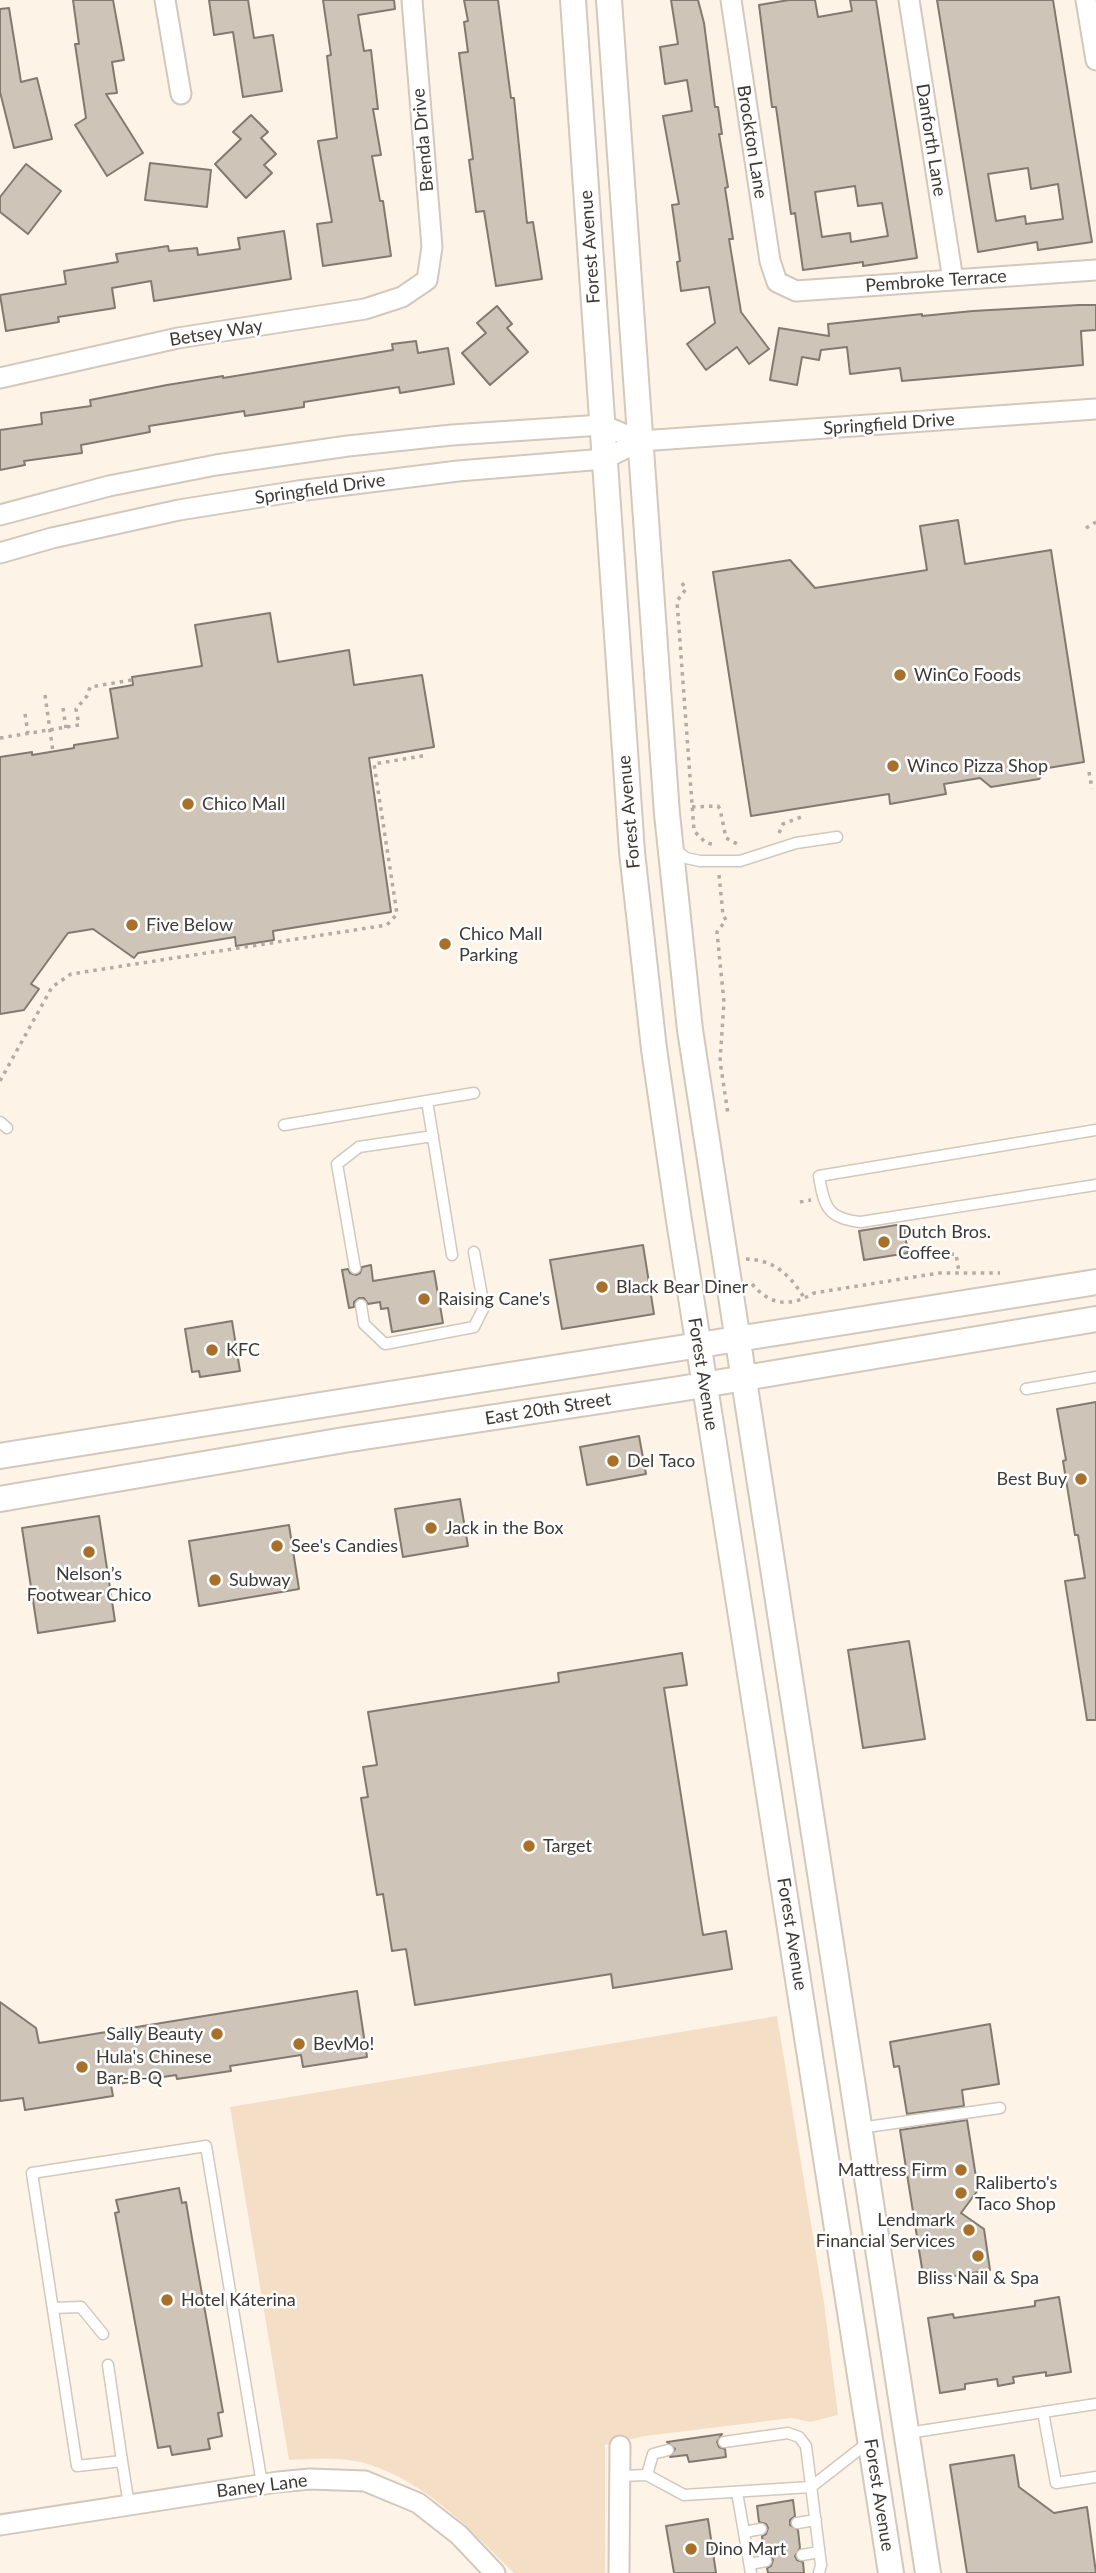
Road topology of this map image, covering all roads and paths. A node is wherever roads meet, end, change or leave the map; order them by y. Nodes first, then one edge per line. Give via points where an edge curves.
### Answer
1 (165, 0) edge
2 (412, 0) edge
3 (573, 0) edge
4 (609, 0) edge
5 (731, 0) edge
6 (909, 0) edge
7 (1086, 0) edge
8 (1096, 60) edge
9 (180, 94) dead end
10 (1096, 270) edge
11 (427, 280) joint
12 (953, 280) junction
13 (777, 282) joint
14 (0, 378) edge
15 (1096, 409) edge
16 (602, 425) junction
17 (640, 441) junction
18 (604, 458) junction
19 (0, 515) edge
20 (1096, 522) edge
21 (1086, 528) dead end
22 (0, 553) edge
23 (681, 583) dead end
24 (132, 680) dead end
25 (45, 695) dead end
26 (63, 708) dead end
27 (25, 714) dead end
28 (66, 728) junction
29 (50, 730) junction
30 (29, 733) junction
31 (0, 738) edge
32 (53, 752) dead end
33 (428, 755) dead end
34 (1089, 772) dead end
35 (1092, 789) dead end
36 (692, 807) junction
37 (801, 817) dead end
38 (775, 836) dead end
39 (837, 837) dead end
40 (745, 845) dead end
41 (669, 846) junction
42 (718, 862) junction
43 (0, 1081) edge
44 (474, 1093) dead end
45 (427, 1101) junction
46 (729, 1119) dead end
47 (284, 1125) dead end
48 (1096, 1130) edge
49 (433, 1136) junction
50 (1096, 1185) edge
51 (904, 1216) junction
52 (748, 1247) dead end
53 (474, 1252) dead end
54 (742, 1252) dead end
55 (452, 1255) dead end
56 (750, 1259) junction
57 (355, 1268) dead end
58 (959, 1272) junction
59 (1009, 1272) dead end
60 (749, 1279) dead end
61 (1096, 1282) edge
62 (805, 1299) junction
63 (361, 1305) dead end
64 (1096, 1319) edge
65 (736, 1340) junction
66 (699, 1346) junction
67 (1096, 1377) edge
68 (742, 1378) junction
69 (705, 1384) junction
70 (1026, 1389) dead end
71 (339, 1404) junction
72 (312, 1408) junction
73 (344, 1440) junction
74 (320, 1444) junction
75 (0, 1456) edge
76 (0, 1499) edge
77 (1000, 2108) dead end
78 (860, 2128) junction
79 (53, 2308) junction
80 (103, 2334) dead end
81 (108, 2365) dead end
82 (1096, 2404) edge
83 (1043, 2412) junction
84 (907, 2434) junction
85 (870, 2441) junction
86 (723, 2442) dead end
87 (620, 2446) dead end
88 (668, 2450) dead end
89 (122, 2460) junction
90 (647, 2475) junction
91 (620, 2476) junction
92 (1096, 2477) edge
93 (262, 2484) junction
94 (811, 2487) junction
95 (737, 2492) junction
96 (129, 2505) junction
97 (816, 2520) junction
98 (797, 2523) dead end
99 (0, 2525) edge
100 (761, 2529) dead end
101 (744, 2532) junction
102 (820, 2552) junction
103 (802, 2555) dead end
104 (766, 2561) dead end
105 (751, 2568) edge
106 (495, 2573) edge
107 (619, 2573) edge
108 (819, 2573) edge
109 (891, 2573) edge
110 (928, 2573) edge

1 - 9 street
2 - 11 street, Brenda Drive via 432,247
3 - 16 street, Forest Avenue
4 - 17 street, Forest Avenue
5 - 13 street, Brockton Lane via 770,261
6 - 12 street, Danforth Lane
7 - 8 street
10 - 12 street, Pembroke Terrace
11 - 14 street, Betsey Way via 401,297 365,309 178,338
12 - 13 street, Pembroke Terrace via 796,291
15 - 17 street, Springfield Drive
16 - 17 street, Springfield Drive
16 - 18 street, Forest Avenue
16 - 19 street, Springfield Drive via 361,444 216,465 109,486
17 - 18 street, Springfield Drive
17 - 41 street, Forest Avenue
18 - 22 street, Springfield Drive via 458,471 179,509
18 - 66 street, Forest Avenue via 638,917
20 - 21 path
23 - 36 path via 686,589 677,601
24 - 28 path via 90,687 76,709 79,725
25 - 29 path
26 - 28 path
27 - 30 path
28 - 29 path
29 - 30 path
29 - 32 path
30 - 31 path
33 - 43 path via 374,764 397,914 387,925 71,974 52,987
34 - 35 path
36 - 40 path via 718,806 726,838
36 - 42 path via 694,831 716,845
37 - 38 path via 783,824
39 - 42 lane via 796,843 740,861
41 - 42 lane via 686,858
41 - 65 street, Forest Avenue via 693,1058
42 - 46 path via 726,920 717,932 724,993 720,1061
44 - 45 lane
45 - 47 lane
45 - 49 lane
48 - 51 lane via 819,1176 825,1203 844,1220
49 - 55 lane
49 - 57 lane via 359,1147 337,1164
50 - 51 lane
51 - 58 path via 911,1256 956,1254
52 - 56 path
53 - 63 lane via 484,1307 474,1327 385,1344 365,1324
54 - 56 path via 744,1262
56 - 62 path via 781,1270
58 - 59 path
58 - 62 path via 814,1293
60 - 62 path via 774,1301
61 - 65 street
64 - 68 street, East 20th Street
65 - 66 street
65 - 68 street, Forest Avenue
66 - 69 street, Forest Avenue
66 - 71 street
67 - 70 lane
68 - 69 street, East 20th Street
68 - 78 street, Forest Avenue
69 - 73 street, East 20th Street
69 - 85 street, Forest Avenue
71 - 72 street
71 - 73 street
72 - 74 street
72 - 75 street
73 - 74 street, East 20th Street
74 - 76 street, East 20th Street
77 - 78 lane
78 - 84 street, Forest Avenue
79 - 80 lane via 81,2307
79 - 89 lane via 77,2466
79 - 93 lane via 32,2173 206,2146
81 - 89 lane
82 - 83 lane
83 - 84 lane
83 - 92 lane via 1055,2483
84 - 110 street, Forest Avenue
85 - 94 lane
85 - 109 street, Forest Avenue
86 - 94 lane via 788,2432 799,2437 806,2446
87 - 91 street
88 - 90 lane via 653,2454
89 - 96 lane
90 - 91 lane
90 - 95 lane via 684,2495
91 - 107 street
93 - 96 street, Baney Lane
93 - 106 street, Baney Lane via 310,2479 365,2481 418,2503 459,2535
94 - 95 lane
94 - 97 lane
95 - 101 lane
96 - 99 street, Baney Lane
97 - 98 lane
97 - 102 lane
100 - 101 lane
101 - 105 lane
102 - 103 lane
102 - 108 lane
104 - 105 lane

